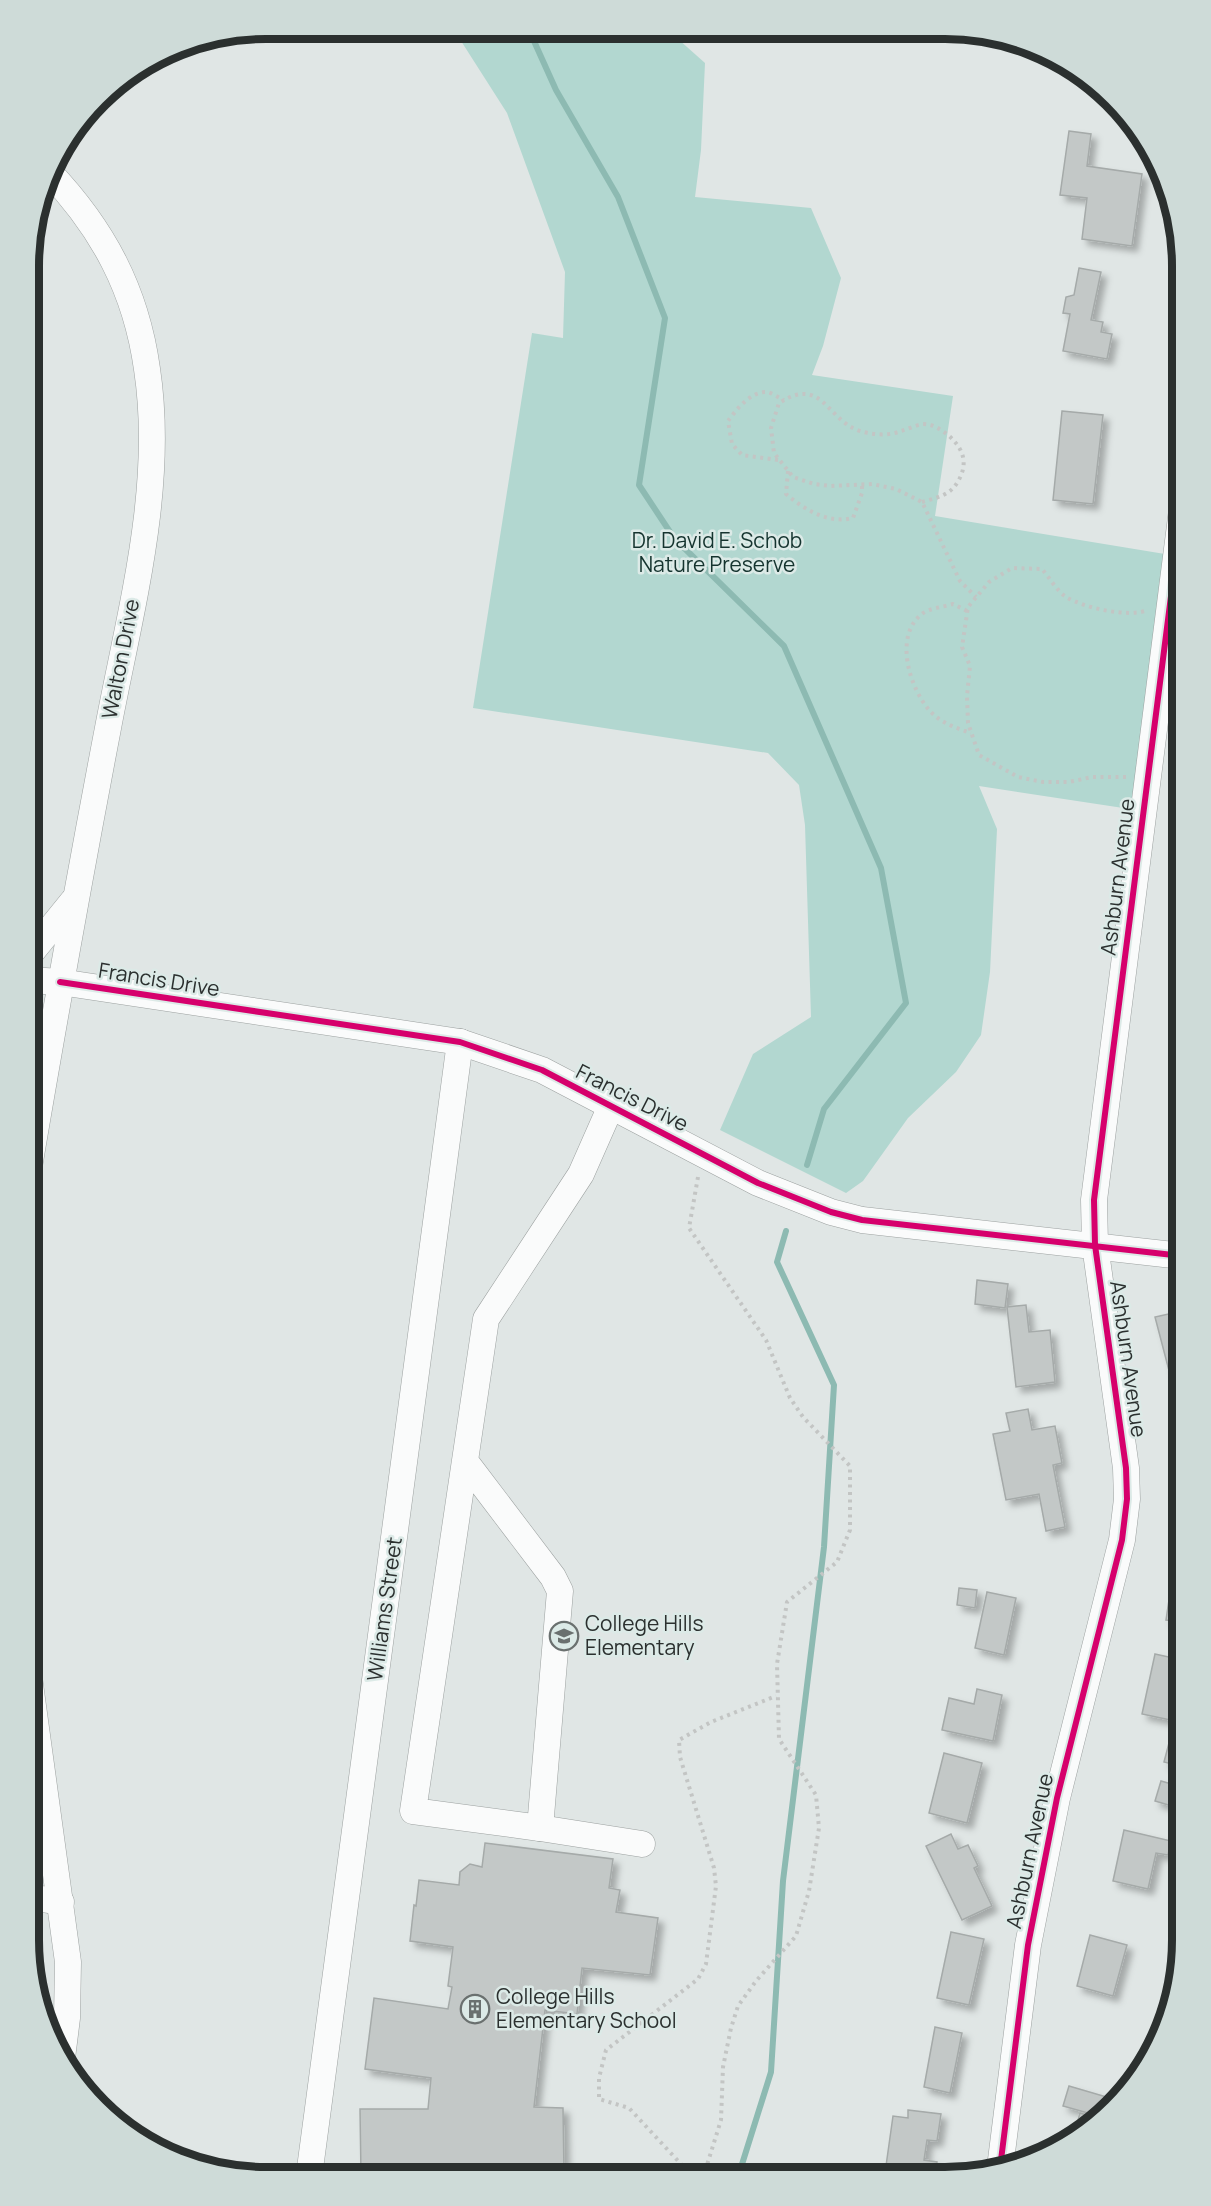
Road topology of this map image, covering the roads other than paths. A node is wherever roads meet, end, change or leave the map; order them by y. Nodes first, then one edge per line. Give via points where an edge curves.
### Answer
1 (56, 179) edge
2 (1172, 592) edge
3 (76, 896) junction
4 (39, 943) edge
5 (39, 981) edge
6 (60, 982) junction
7 (460, 1042) junction
8 (611, 1106) junction
9 (39, 1107) edge
10 (1095, 1245) junction
11 (1172, 1255) edge
12 (465, 1461) junction
13 (39, 1747) edge
14 (540, 1828) junction
15 (642, 1844) dead end
16 (39, 1899) edge
17 (61, 1902) junction
18 (64, 2044) edge
19 (1001, 2160) edge
20 (310, 2167) edge

1 - 3 street, Walton Drive via 113,257 124,283 142,346 151,407 150,475 142,549
2 - 10 street, Ashburn Avenue via 1095,1200
3 - 4 street
3 - 6 street, Walton Drive
5 - 6 street, Francis Drive
6 - 7 street, Francis Drive
6 - 9 street, Walton Drive
7 - 8 street, Francis Drive via 542,1070
7 - 20 street, Williams Street
8 - 10 street, Francis Drive via 758,1182 831,1212 862,1220
8 - 12 street via 580,1174 486,1319
10 - 11 street, Francis Drive
10 - 19 street, Ashburn Avenue via 1127,1499 1122,1540 1057,1798 1030,1933
12 - 14 street via 560,1591
12 - 14 street via 413,1811
13 - 17 street
14 - 15 street
16 - 17 street
17 - 18 street via 68,1962

